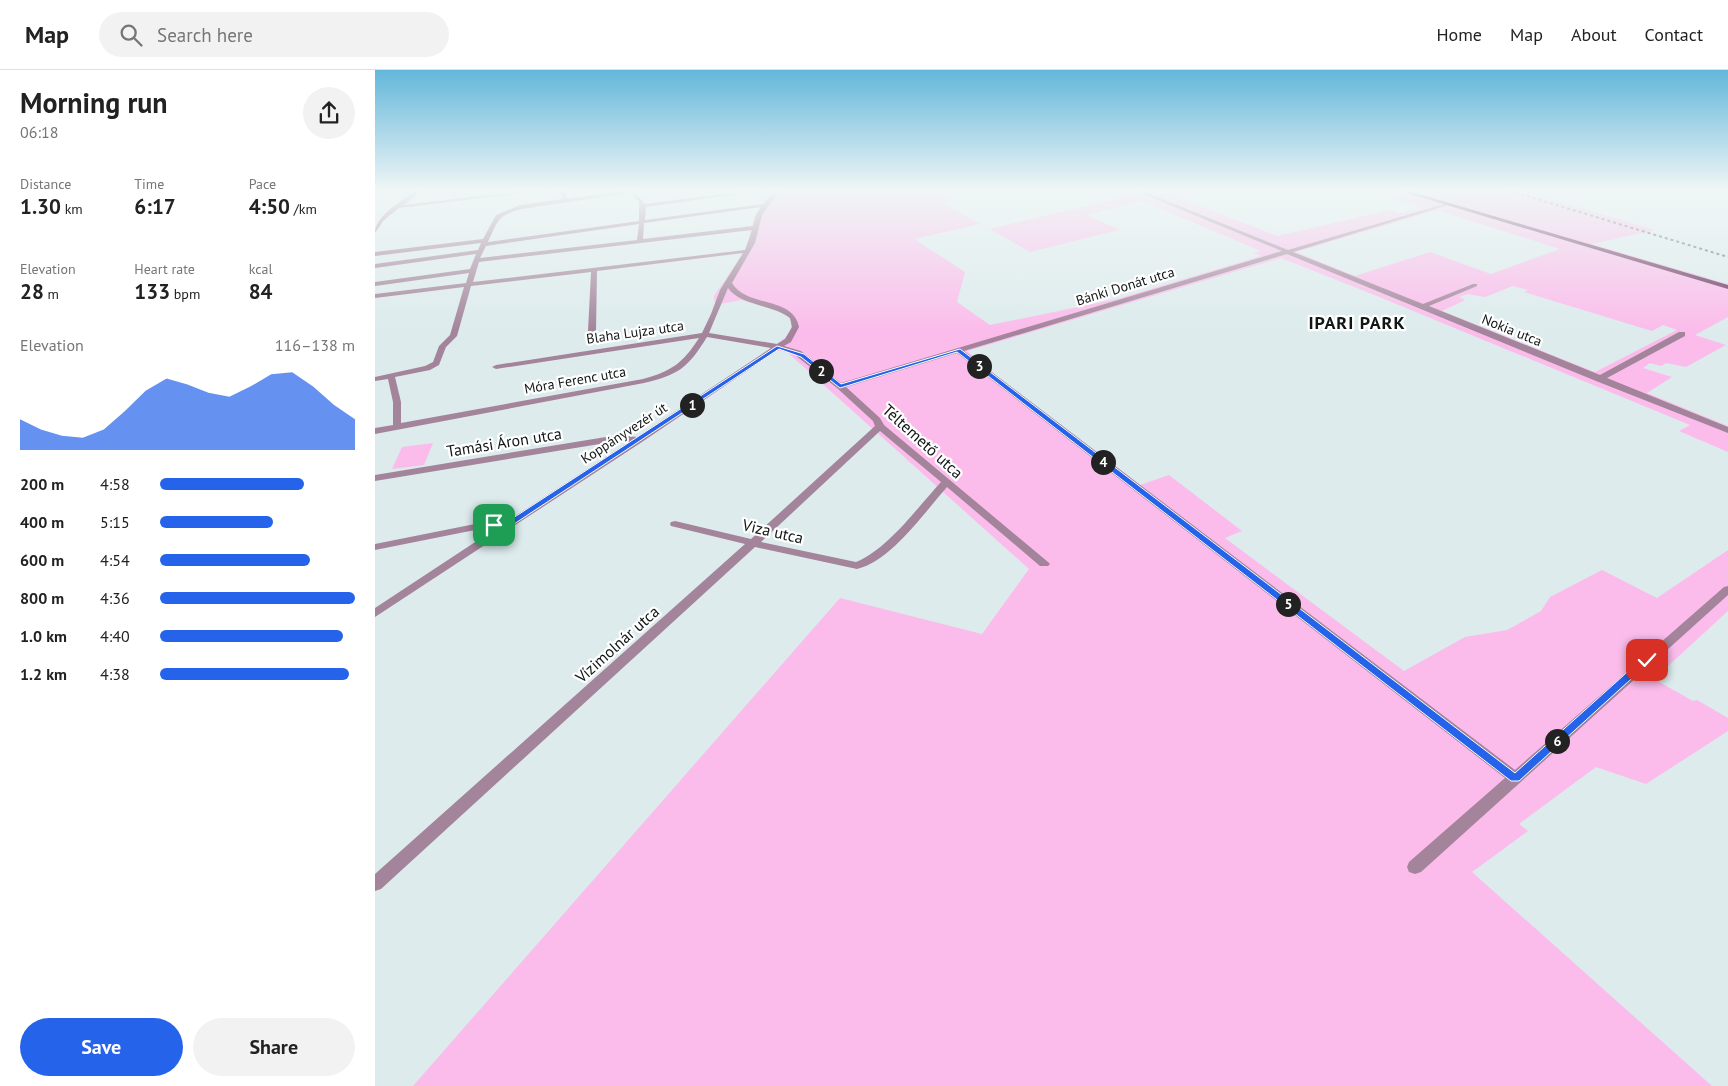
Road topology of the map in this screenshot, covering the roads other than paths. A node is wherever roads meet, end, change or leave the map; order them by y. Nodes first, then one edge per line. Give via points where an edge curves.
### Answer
1 (488, 236) edge
2 (529, 236) edge
3 (640, 236) edge
4 (686, 236) edge
5 (753, 236) edge
6 (1250, 236) edge
7 (1336, 236) edge
8 (1556, 236) edge
9 (485, 242) junction
10 (640, 242) junction
11 (1286, 251) junction
12 (480, 252) junction
13 (748, 252) junction
14 (375, 254) edge
15 (476, 260) junction
16 (375, 266) edge
17 (472, 271) junction
18 (594, 271) junction
19 (729, 283) junction
20 (375, 284) edge
21 (469, 285) junction
22 (1475, 285) dead end
23 (1728, 287) edge
24 (375, 296) edge
25 (741, 297) junction
26 (720, 302) junction
27 (1422, 306) junction
28 (593, 331) dead end
29 (1681, 334) dead end
30 (705, 335) junction
31 (779, 347) junction
32 (958, 350) junction
33 (496, 367) dead end
34 (391, 376) junction
35 (375, 379) edge
36 (1599, 379) junction
37 (840, 386) junction
38 (397, 426) junction
39 (880, 426) junction
40 (1728, 430) edge
41 (375, 431) edge
42 (639, 440) junction
43 (375, 478) edge
44 (946, 482) junction
45 (512, 522) junction
46 (675, 524) dead end
47 (753, 544) junction
48 (375, 547) edge
49 (1044, 564) dead end
50 (1728, 589) edge
51 (375, 613) edge
52 (1515, 778) junction
53 (1415, 867) dead end
54 (375, 884) edge

1 - 9 street
2 - 9 street
3 - 10 street
4 - 10 street
5 - 13 street
6 - 11 street, Nokia utca
7 - 11 street, Bánki Donát utca
8 - 23 main road
9 - 12 street
9 - 14 street
10 - 15 street
11 - 27 street, Nokia utca
11 - 32 street, Bánki Donát utca
12 - 15 street
12 - 16 street
13 - 18 street
13 - 19 street
15 - 17 street
17 - 20 street
17 - 21 street
18 - 21 street
18 - 28 street
19 - 25 street
19 - 26 street, Móra Ferenc utca via 720,294
21 - 24 street
21 - 34 street via 453,336 443,346 435,365
22 - 27 street
25 - 26 street
25 - 31 street, Koppányvezér út via 781,308 794,319 793,333
26 - 30 street, Móra Ferenc utca
27 - 36 street, Nokia utca
29 - 36 street
30 - 31 street, Blaha Lujza utca
30 - 33 street, Blaha Lujza utca
30 - 38 street, Móra Ferenc utca via 681,366 660,377
31 - 37 street, Téltemető utca via 803,356
31 - 42 street, Koppányvezér út
32 - 37 street, Bánki Donát utca
32 - 52 street
34 - 35 street
34 - 38 street via 397,402
36 - 40 street, Nokia utca
37 - 39 street, Téltemető utca
38 - 41 street, Móra Ferenc utca
39 - 44 street, Téltemető utca
39 - 47 street, Vízimolnár utca
42 - 43 street, Tamási Áron utca via 618,438
42 - 45 street, Koppányvezér út
44 - 47 street, Viza utca via 880,553 864,564 849,565
44 - 49 street, Téltemető utca
45 - 48 street
45 - 51 street, Koppányvezér út
46 - 47 street, Viza utca
47 - 54 street, Vízimolnár utca
50 - 52 street
52 - 53 street

